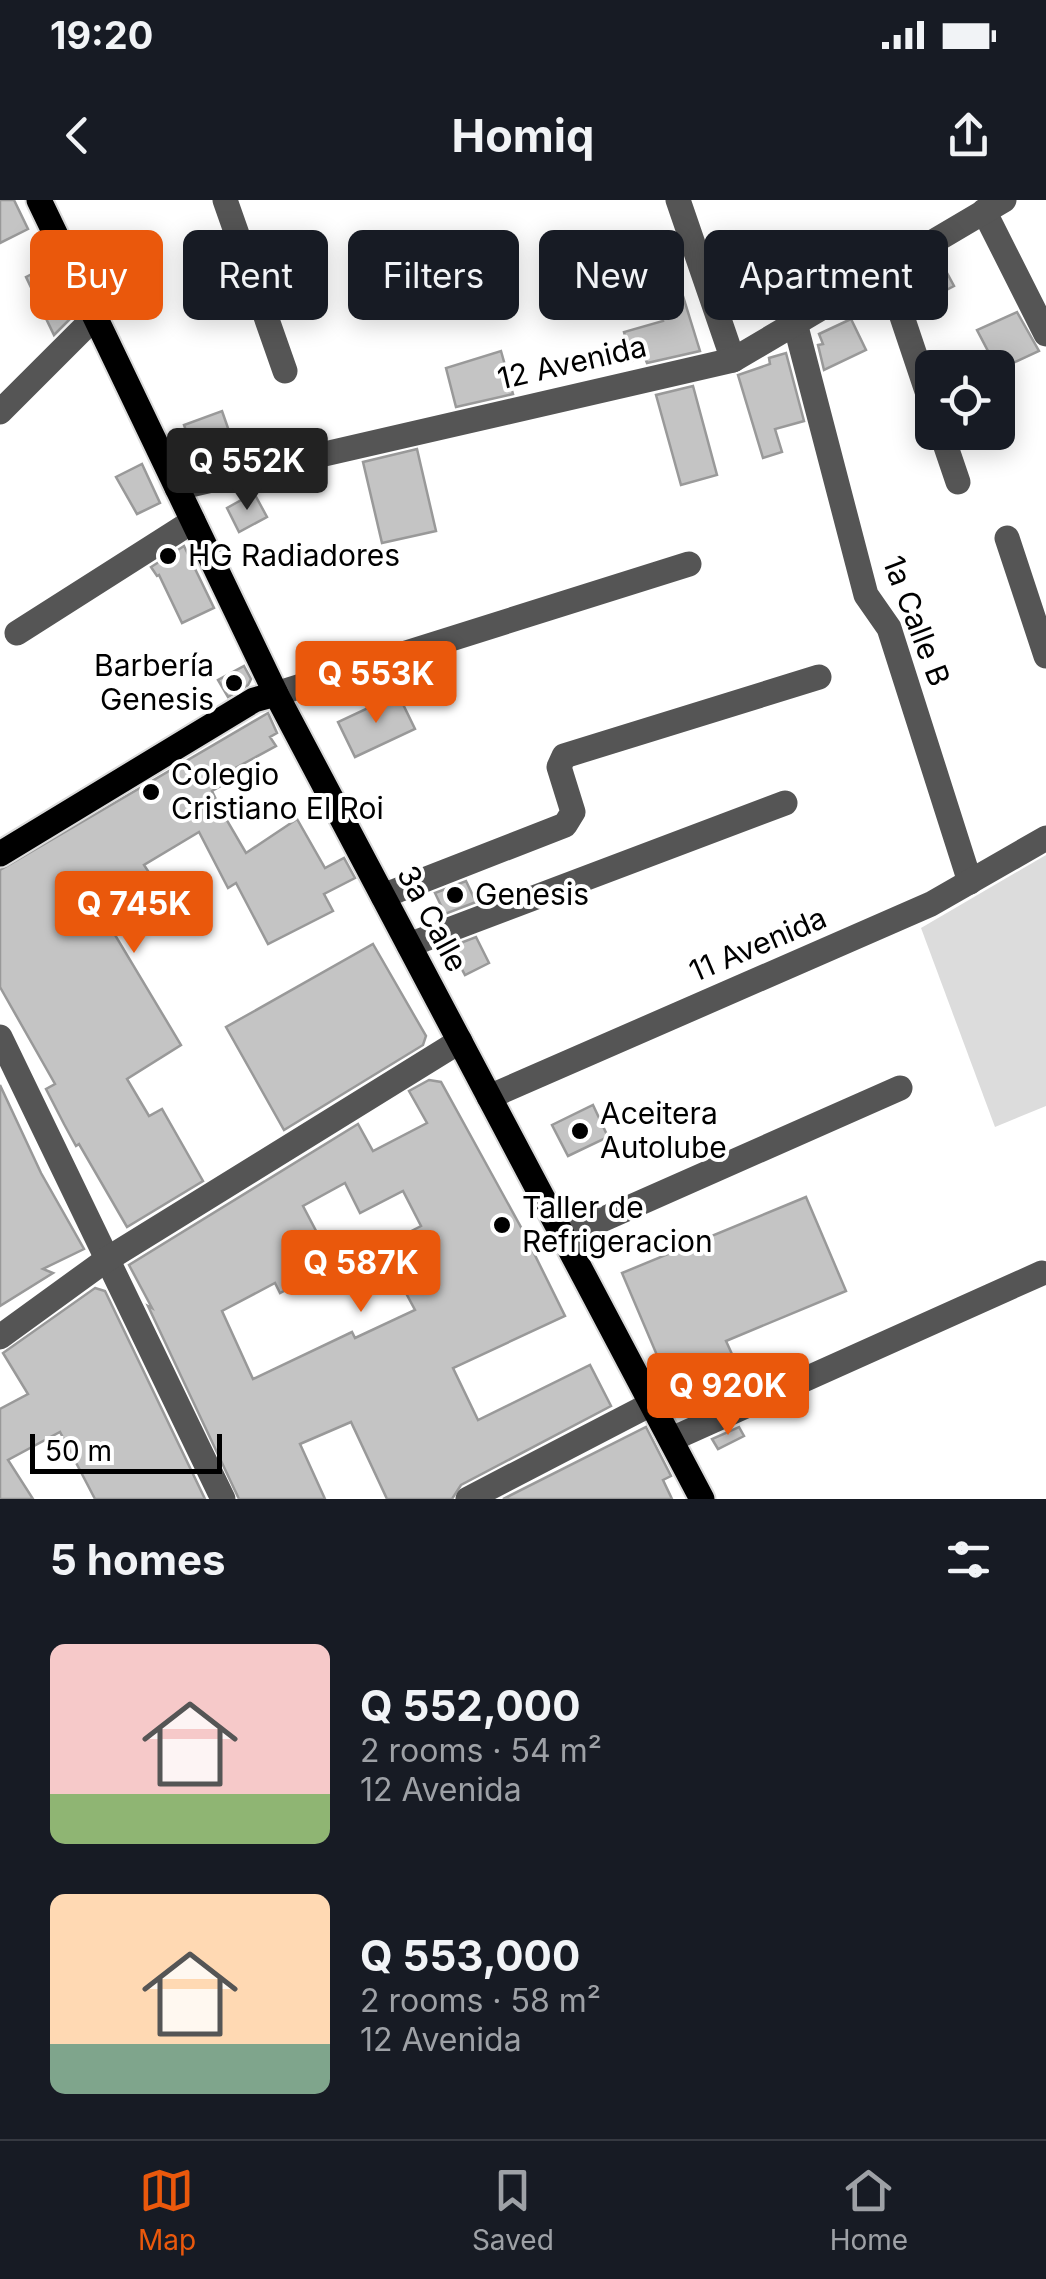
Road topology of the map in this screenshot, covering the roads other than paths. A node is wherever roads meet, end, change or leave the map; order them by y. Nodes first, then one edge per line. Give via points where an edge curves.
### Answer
1 (39, 200) edge
2 (224, 200) edge
3 (678, 200) edge
4 (994, 206) edge
5 (53, 230) edge
6 (948, 233) edge
7 (91, 320) edge
8 (97, 320) edge
9 (800, 320) edge
10 (903, 320) edge
11 (795, 323) junction
12 (1046, 334) edge
13 (915, 355) edge
14 (733, 360) junction
15 (285, 372) dead end
16 (0, 412) edge
17 (948, 450) edge
18 (958, 482) dead end
19 (177, 488) junction
20 (193, 521) junction
21 (1006, 538) dead end
22 (690, 564) dead end
23 (17, 633) dead end
24 (1046, 656) edge
25 (819, 677) dead end
26 (276, 694) junction
27 (785, 803) dead end
28 (1046, 838) edge
29 (0, 854) edge
30 (970, 882) junction
31 (383, 896) junction
32 (409, 945) junction
33 (0, 1037) edge
34 (460, 1041) junction
35 (900, 1088) dead end
36 (489, 1097) junction
37 (563, 1237) junction
38 (106, 1260) junction
39 (1042, 1273) dead end
40 (0, 1337) edge
41 (653, 1402) junction
42 (672, 1439) junction
43 (223, 1499) edge
44 (468, 1499) edge
45 (702, 1499) edge

1 - 5 main road, 3a Calle
2 - 15 street
3 - 14 street
4 - 6 street, 12 Avenida
4 - 12 street
7 - 16 street
8 - 19 main road, 3a Calle
9 - 11 street, 12 Avenida
10 - 13 street
11 - 14 street, 12 Avenida
11 - 30 street, 1a Calle B via 866,595 889,628
14 - 19 street, 12 Avenida
17 - 18 street
19 - 20 main road, 3a Calle
20 - 23 street
20 - 26 main road, 3a Calle
21 - 24 street
22 - 26 street
25 - 31 street via 564,756 559,767 573,812 565,826
26 - 29 main road via 254,700
26 - 31 main road, 3a Calle
27 - 32 street
28 - 30 street, 11 Avenida
30 - 36 street, 11 Avenida
31 - 32 main road, 3a Calle
32 - 34 main road, 3a Calle
33 - 38 street
34 - 36 main road, 3a Calle
34 - 38 street
35 - 37 street
36 - 37 main road, 3a Calle
37 - 41 main road, 3a Calle
38 - 40 street
38 - 43 street
39 - 42 street
41 - 42 main road, 3a Calle
41 - 44 street
42 - 45 main road, 3a Calle

